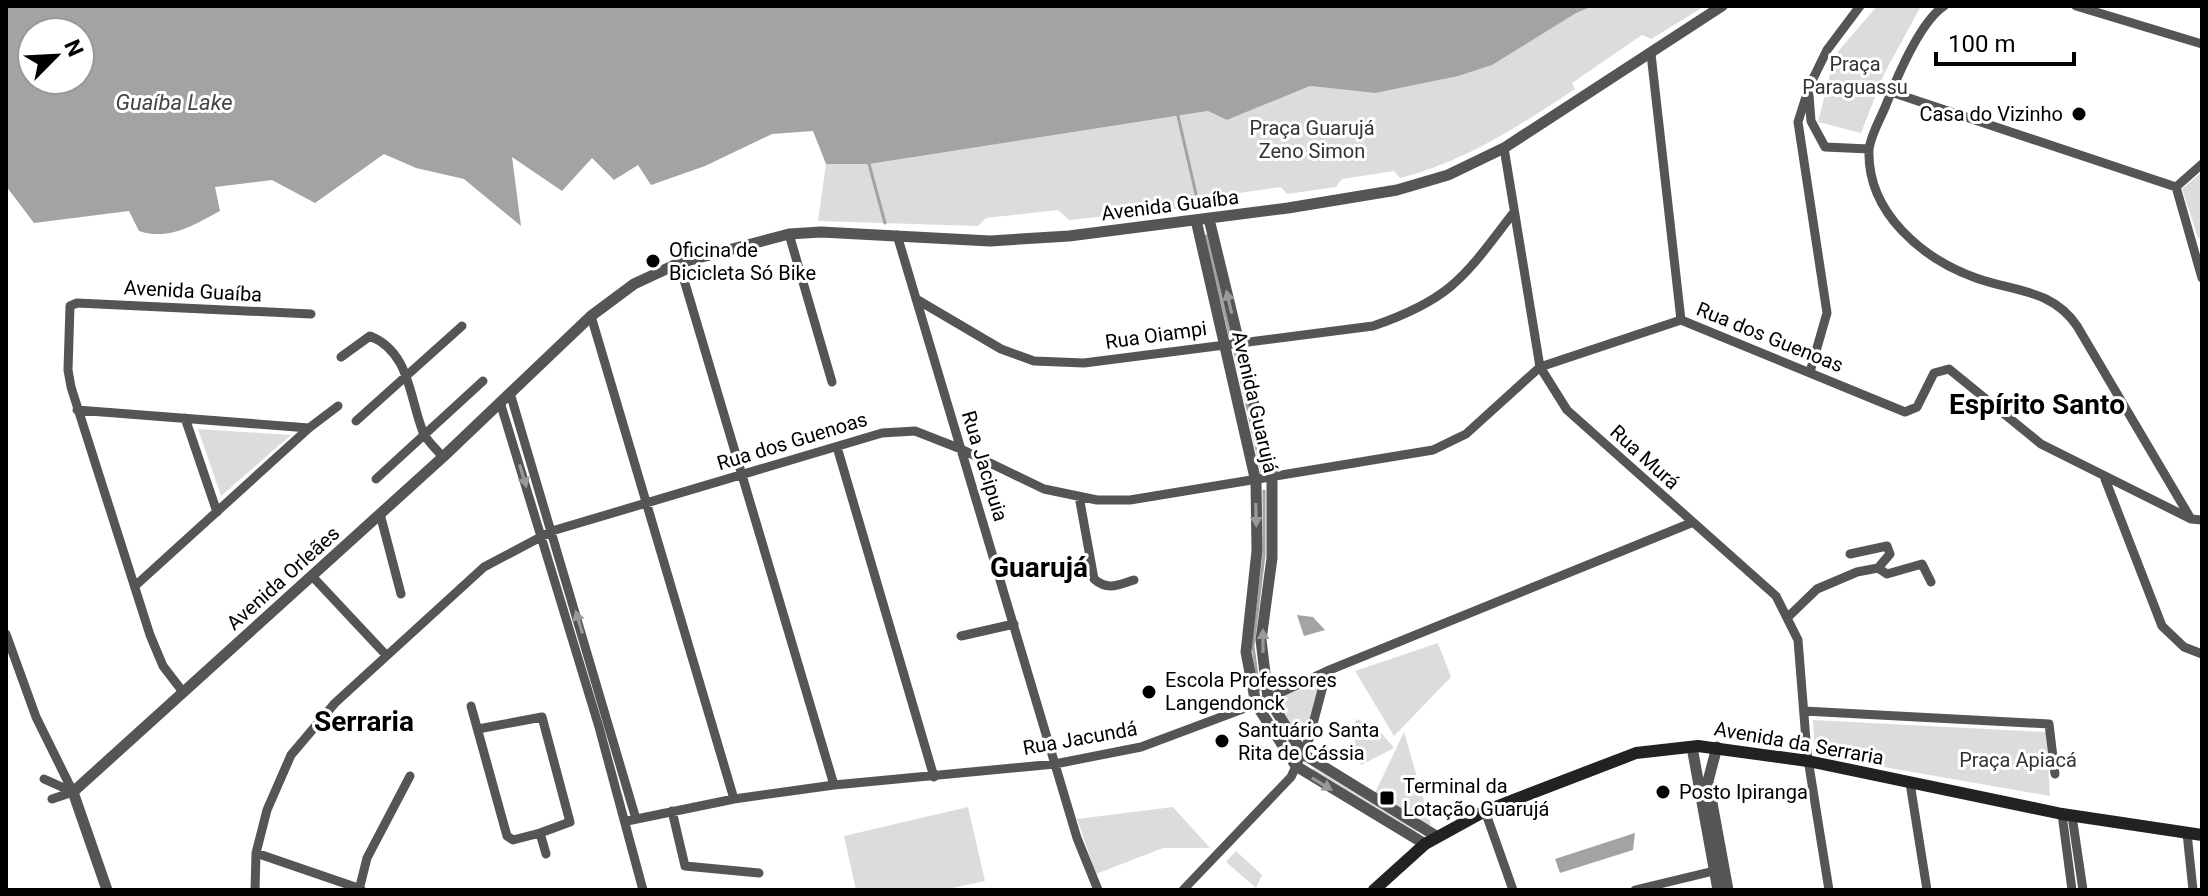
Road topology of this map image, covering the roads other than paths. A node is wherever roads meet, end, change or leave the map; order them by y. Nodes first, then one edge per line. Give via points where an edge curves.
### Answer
1 (1722, 6) edge
2 (1860, 6) edge
3 (1944, 6) edge
4 (2076, 6) edge
5 (2202, 44) edge
6 (1651, 54) junction
7 (1809, 87) junction
8 (1891, 92) junction
9 (1504, 148) junction
10 (1869, 149) junction
11 (2202, 164) edge
12 (2176, 187) junction
13 (1514, 212) junction
14 (1209, 219) junction
15 (1196, 220) junction
16 (789, 234) junction
17 (897, 235) junction
18 (2198, 247) edge
19 (679, 263) junction
20 (2202, 278) edge
21 (916, 299) junction
22 (311, 314) dead end
23 (591, 316) junction
24 (1681, 320) junction
25 (462, 326) dead end
26 (1239, 341) junction
27 (1224, 343) junction
28 (341, 357) dead end
29 (1540, 367) junction
30 (1810, 372) junction
31 (406, 376) junction
32 (483, 381) dead end
33 (832, 382) dead end
34 (510, 393) junction
35 (500, 402) junction
36 (338, 406) dead end
37 (77, 410) junction
38 (185, 418) junction
39 (356, 421) dead end
40 (309, 428) junction
41 (424, 435) junction
42 (837, 447) junction
43 (961, 449) junction
44 (443, 457) junction
45 (742, 476) junction
46 (376, 479) dead end
47 (1272, 479) junction
48 (2105, 479) junction
49 (1256, 482) junction
50 (1079, 496) junction
51 (646, 503) junction
52 (217, 512) junction
53 (380, 514) junction
54 (2196, 520) edge
55 (1691, 523) junction
56 (552, 531) junction
57 (541, 535) junction
58 (1850, 554) dead end
59 (1878, 568) junction
60 (312, 576) junction
61 (1134, 580) dead end
62 (1931, 582) dead end
63 (135, 586) junction
64 (401, 594) dead end
65 (1787, 618) junction
66 (1014, 624) junction
67 (6, 634) edge
68 (961, 636) dead end
69 (2202, 654) edge
70 (386, 655) junction
71 (589, 655) junction
72 (578, 658) junction
73 (1327, 671) junction
74 (183, 692) junction
75 (1268, 698) junction
76 (1256, 704) junction
77 (471, 706) dead end
78 (1804, 711) junction
79 (604, 725) junction
80 (478, 729) junction
81 (1692, 747) junction
82 (1717, 747) junction
83 (1303, 754) junction
84 (1808, 761) junction
85 (1055, 764) junction
86 (1296, 766) junction
87 (2055, 774) dead end
88 (410, 776) dead end
89 (934, 777) junction
90 (44, 779) dead end
91 (1910, 783) junction
92 (834, 785) junction
93 (73, 792) junction
94 (52, 799) dead end
95 (734, 799) junction
96 (672, 811) junction
97 (1485, 811) junction
98 (2067, 815) junction
99 (632, 820) junction
100 (540, 833) junction
101 (2187, 833) junction
102 (2202, 835) edge
103 (1436, 836) junction
104 (1425, 844) junction
105 (256, 853) junction
106 (546, 854) dead end
107 (1720, 870) junction
108 (759, 873) dead end
109 (361, 889) edge
110 (107, 890) edge
111 (255, 890) edge
112 (643, 890) edge
113 (1098, 890) edge
114 (1183, 890) edge
115 (1374, 890) edge
116 (1513, 890) edge
117 (1635, 890) edge
118 (1718, 890) edge
119 (1728, 890) edge
120 (1829, 890) edge
121 (1927, 890) edge
122 (2072, 890) edge
123 (2083, 890) edge
124 (2193, 890) edge

1 - 6 street, Avenida Guaíba
2 - 7 street via 1827,50
3 - 8 street via 1932,15
4 - 5 street
6 - 9 street, Avenida Guaíba
6 - 24 street
7 - 10 street via 1811,121 1825,147
7 - 30 street via 1798,122 1827,313
8 - 10 street
8 - 12 street
9 - 13 street, Rua Murá
9 - 14 street, Avenida Guaíba via 1448,175 1397,190
10 - 54 street via 1874,181 1895,226 1943,265 2043,295 2069,314
11 - 12 street
12 - 18 street
13 - 26 street, Rua Oiampi via 1456,286 1412,312 1373,326
13 - 29 street, Rua Murá
14 - 15 street, Avenida Guaíba
26 -> 14 street, Avenida Guarujá
15 - 17 street, Avenida Guaíba via 990,241
15 - 27 street, Avenida Guarujá
16 - 17 street, Avenida Guaíba
16 - 19 street, Avenida Guaíba
16 - 33 street
17 - 21 street, Rua Jacipuia
18 - 20 street
19 - 23 street, Avenida Guaíba via 634,284
19 - 45 street
21 - 27 street, Rua Oiampi via 1001,349 1034,361 1084,363
21 - 43 street, Rua Jacipuia
22 - 37 street, Avenida Guaíba via 72,304 68,370
23 - 34 street, Avenida Orleães
23 - 51 street
24 - 29 street, Rua dos Guenoas
24 - 30 street, Rua dos Guenoas
25 - 31 street
26 - 27 street, Rua Oiampi
26 - 47 street, Avenida Guarujá
27 - 49 street, Avenida Guarujá
28 - 31 street via 374,337 395,352
29 - 47 street, Rua dos Guenoas via 1450,444
29 - 55 street, Rua Murá via 1567,410
30 - 48 street, Rua dos Guenoas via 1908,412 1917,407 1934,373 1949,369 2041,444
31 - 39 street
31 - 41 street
32 - 41 street
34 - 35 street, Avenida Orleães
34 - 56 street
35 - 44 street, Avenida Orleães
35 -> 57 street
36 - 40 street
37 - 38 street
37 - 63 street
38 - 40 street
38 - 52 street
40 - 52 street
41 - 44 street
41 - 46 street
42 - 43 street, Rua dos Guenoas via 882,433 915,431
42 - 45 street, Rua dos Guenoas
42 - 89 street
43 - 50 street, Rua dos Guenoas via 1044,489
43 - 66 street, Rua Jacipuia
44 - 53 street, Avenida Orleães
45 - 51 street, Rua dos Guenoas
45 - 92 street
47 - 49 street, Rua dos Guenoas
75 -> 47 street, Avenida Guarujá via 1261,640 1272,558
48 - 54 street, Rua dos Guenoas
48 - 69 street via 2162,626 2184,647
49 - 50 street, Rua dos Guenoas via 1130,500
49 -> 76 street, Avenida Guarujá via 1257,551 1246,652
50 - 61 street via 1094,579 1111,588
51 - 56 street, Rua dos Guenoas
51 - 95 street
52 - 63 street
53 - 60 street, Avenida Orleães
53 - 64 street
55 - 65 street, Rua Murá via 1776,596
55 - 73 street, Rua Jacundá
56 - 57 street, Rua dos Guenoas
71 -> 56 street
57 - 70 street, Rua dos Guenoas via 484,567
57 - 72 street
58 - 59 street via 1887,546 1890,554
59 - 62 street via 1887,574 1922,564
59 - 65 street via 1816,589
60 - 70 street
60 - 74 street, Avenida Orleães
63 - 74 street via 163,666
65 - 78 street, Rua Murá via 1798,640
66 - 68 street
66 - 85 street, Rua Jacipuia
67 - 93 street via 36,717
70 - 105 street, Rua dos Guenoas via 291,755 267,810
71 - 72 street
71 - 79 street
72 - 79 street
73 - 75 street, Rua Jacundá
73 - 83 street
74 - 93 street, Avenida Orleães
75 - 76 street, Rua Jacundá
75 - 83 street, Avenida Guarujá
76 - 85 street, Rua Jacundá via 1141,747
76 - 86 street, Avenida Guarujá
77 - 80 street
78 - 84 street, Rua Murá
78 - 87 street via 2047,724
79 - 99 street
80 - 100 street via 508,838
80 - 100 street via 542,717 570,822
81 - 82 main road, Avenida da Serraria
81 - 97 main road, Avenida da Serraria via 1636,753
81 - 107 street
82 - 84 main road, Avenida da Serraria
82 - 107 street via 1708,781
83 - 86 street
83 - 103 street, Avenida Guarujá
84 - 91 main road, Avenida da Serraria
84 - 120 street, Rua Murá
85 - 89 street, Rua Jacundá
85 - 113 street, Rua Jacipuia
86 -> 104 street, Avenida Guarujá
86 - 114 street
88 - 109 street via 367,858
89 - 92 street, Rua Jacundá
90 - 93 street
91 - 98 main road, Avenida da Serraria
91 - 121 street
92 - 95 street, Rua Jacundá
93 - 94 street
93 - 110 street
95 - 96 street, Rua Jacundá
96 - 99 street, Rua Jacundá
96 - 108 street via 685,866
97 - 103 main road, Avenida da Serraria
97 - 116 street
98 - 101 main road, Avenida da Serraria
98 - 122 street
98 - 123 street
99 - 112 street
100 - 106 street
101 - 102 main road, Avenida da Serraria
101 - 124 street
103 - 104 main road, Avenida da Serraria
104 - 115 main road, Avenida da Serraria
105 - 109 street
105 - 111 street, Rua dos Guenoas
107 - 117 street
107 - 118 street
107 - 119 street

